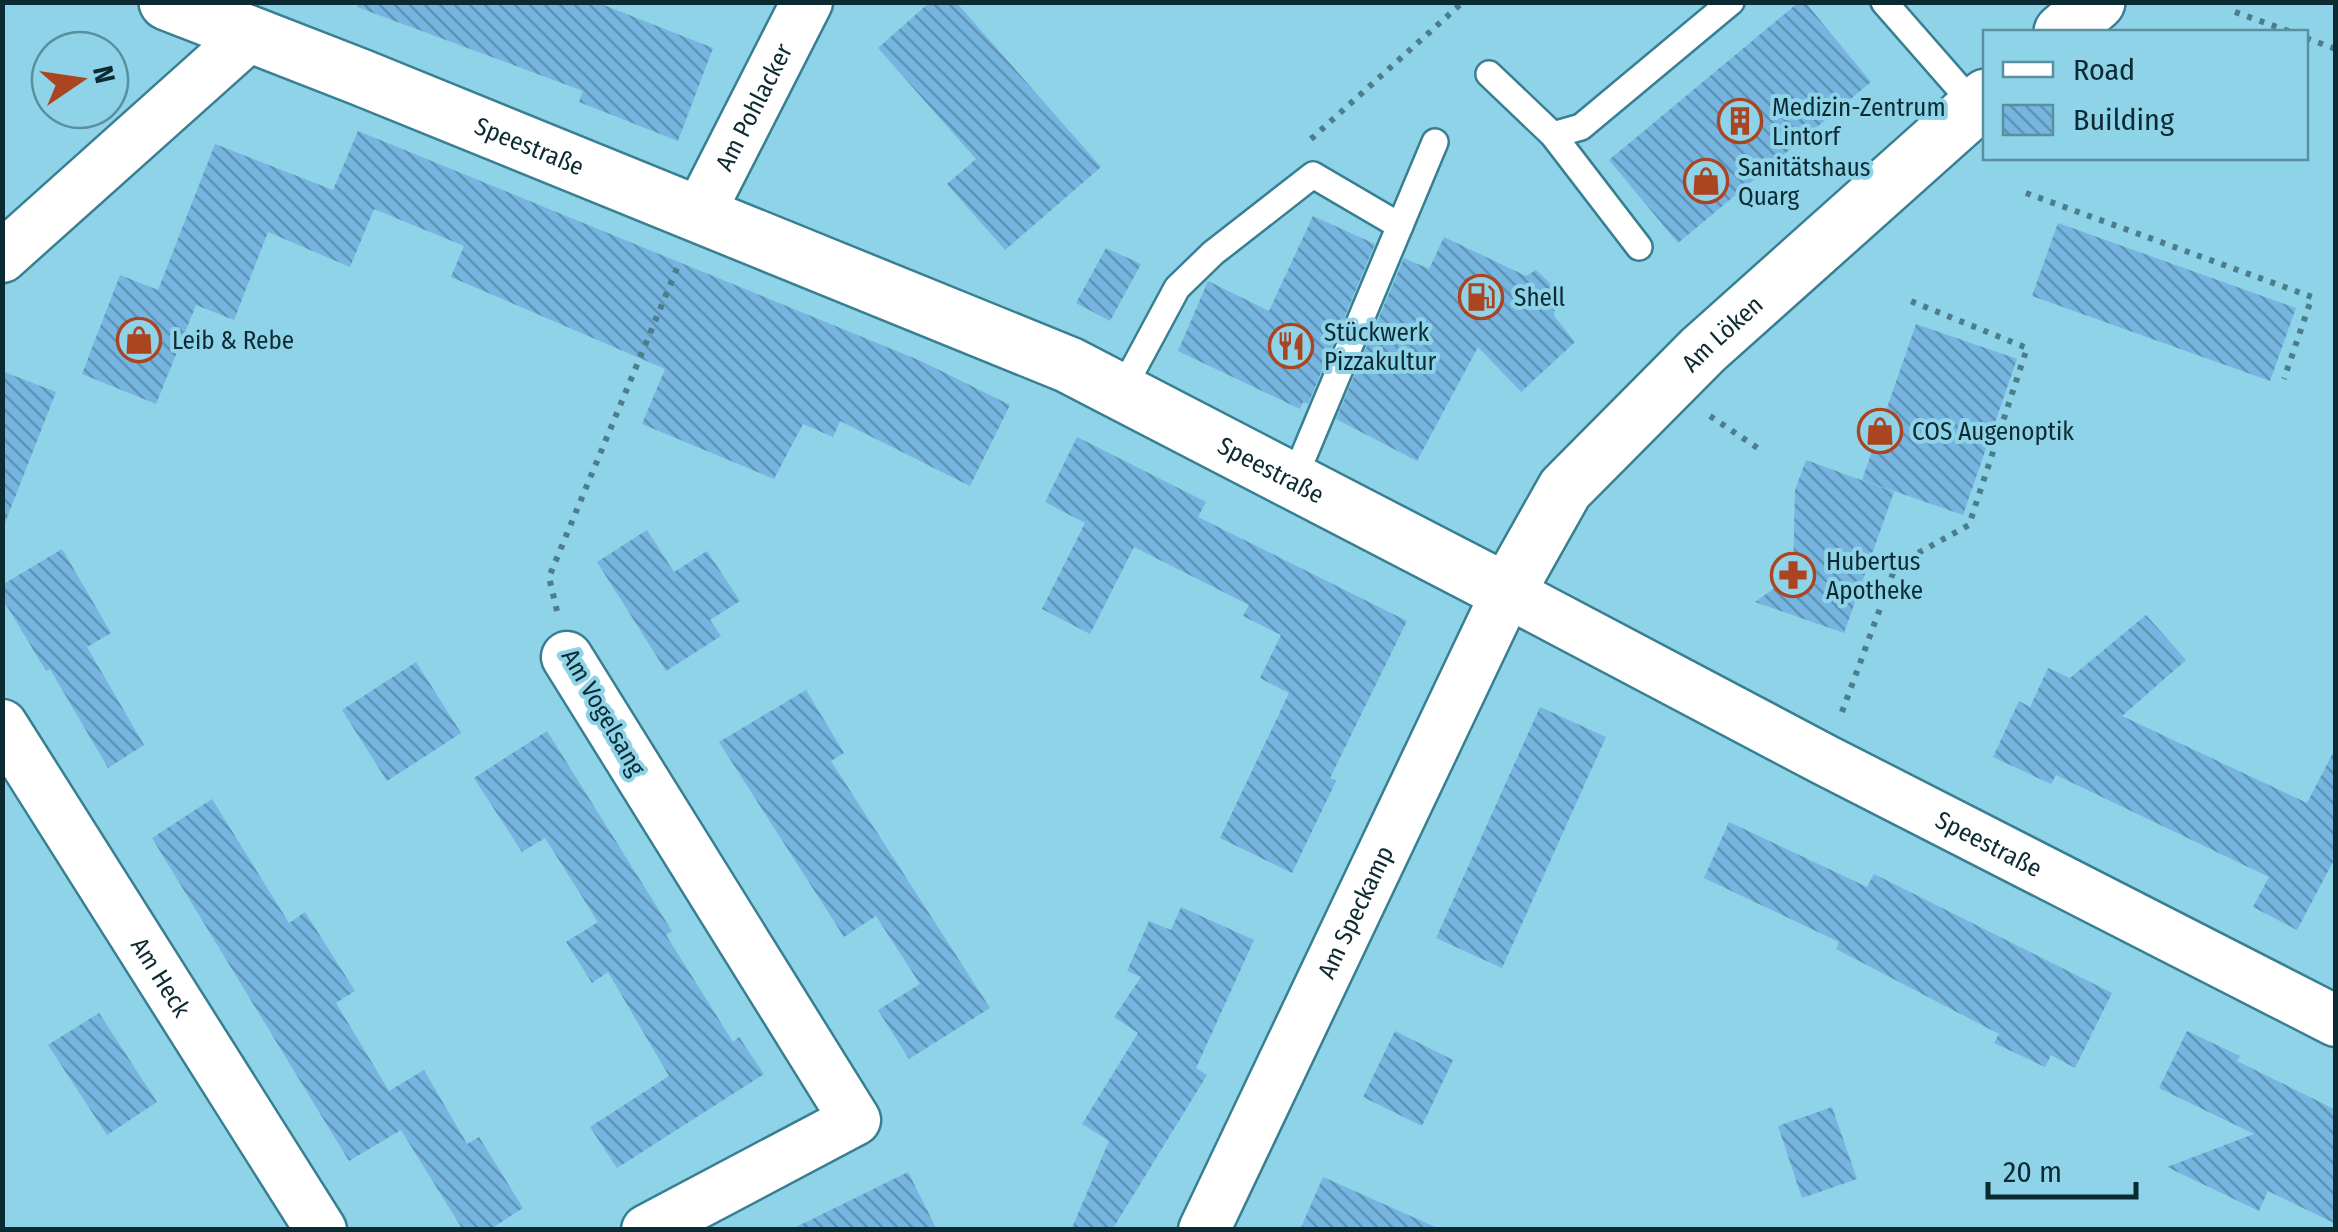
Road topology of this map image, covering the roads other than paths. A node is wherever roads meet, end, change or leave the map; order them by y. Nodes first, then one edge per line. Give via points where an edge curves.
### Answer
1 (167, 2) edge
2 (807, 2) edge
3 (1731, 2) edge
4 (1884, 2) edge
5 (2097, 2) edge
6 (2064, 30) edge
7 (250, 34) junction
8 (1489, 74) dead end
9 (1980, 101) edge
10 (1553, 135) junction
11 (1435, 142) dead end
12 (699, 214) junction
13 (1400, 226) junction
14 (1639, 247) dead end
15 (2, 257) edge
16 (1121, 392) junction
17 (1293, 481) junction
18 (1507, 592) junction
19 (567, 656) road end
20 (2, 724) edge
21 (2336, 1021) edge
22 (321, 1230) edge
23 (647, 1230) edge
24 (1204, 1230) edge

1 - 7 street, Speestraße
2 - 12 street, Am Pohlacker
3 - 10 lane via 1581,127
4 - 9 lane, Am Löken
5 - 6 street
7 - 12 street, Speestraße
7 - 15 street
8 - 10 lane
9 - 18 street, Am Löken via 1703,350 1565,489
10 - 14 lane
11 - 13 lane
12 - 16 street, Speestraße via 1018,343
13 - 16 lane via 1314,175 1177,288
13 - 17 lane
16 - 17 street, Speestraße
17 - 18 street, Speestraße
18 - 21 street, Speestraße
18 - 24 street, Am Speckamp
19 - 23 street, Am Vogelsang via 855,1120
20 - 22 street, Am Heck

